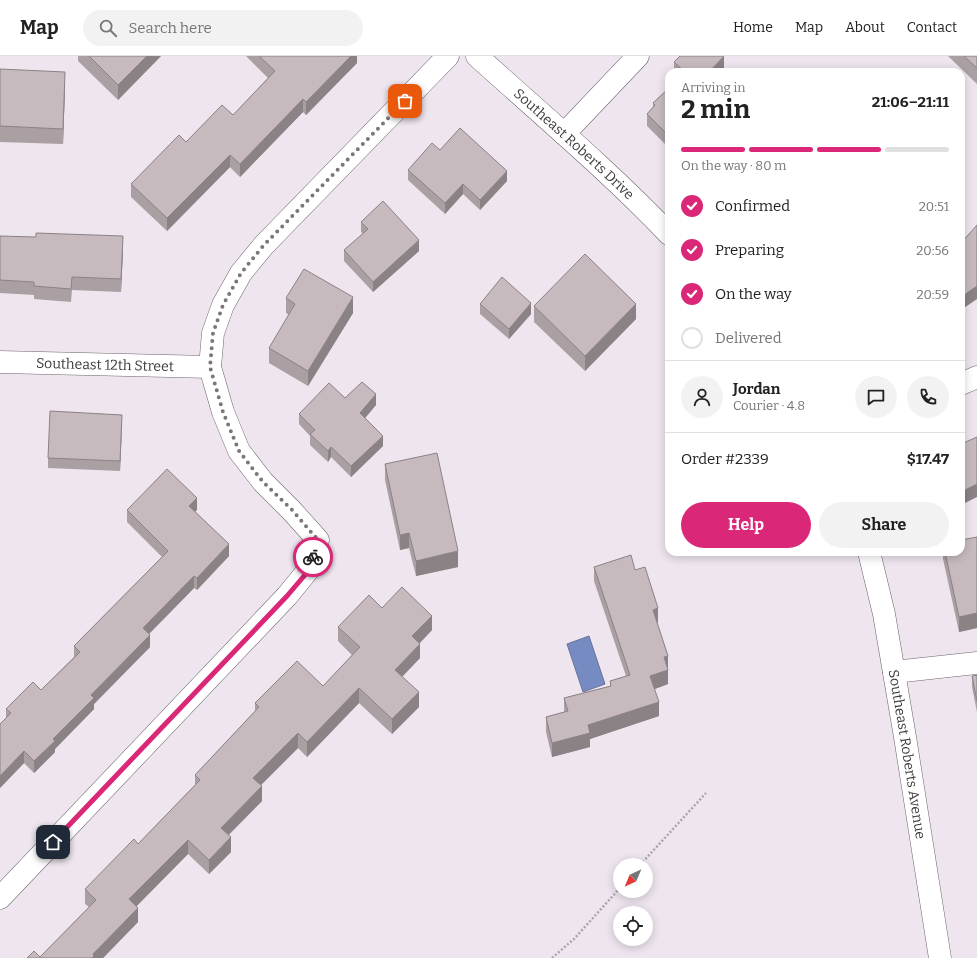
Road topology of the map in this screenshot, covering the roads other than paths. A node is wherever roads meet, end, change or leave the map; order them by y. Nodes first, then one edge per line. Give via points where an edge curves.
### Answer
1 (448, 56) edge
2 (477, 56) edge
3 (638, 56) edge
4 (564, 134) junction
5 (665, 230) edge
6 (0, 362) edge
7 (210, 367) junction
8 (977, 377) edge
9 (965, 382) edge
10 (870, 556) edge
11 (977, 663) edge
12 (894, 672) junction
13 (0, 898) edge
14 (940, 958) edge

1 - 7 street via 264,245 241,273 223,305 213,333
2 - 4 street, Southeast Roberts Drive
3 - 4 street
4 - 5 street, Southeast Roberts Drive
6 - 7 street, Southeast 12th Street
7 - 13 street via 223,412 239,451 263,482 318,540 310,569
8 - 9 street
10 - 12 street, Southeast Roberts Avenue
11 - 12 street
12 - 14 street, Southeast Roberts Avenue

